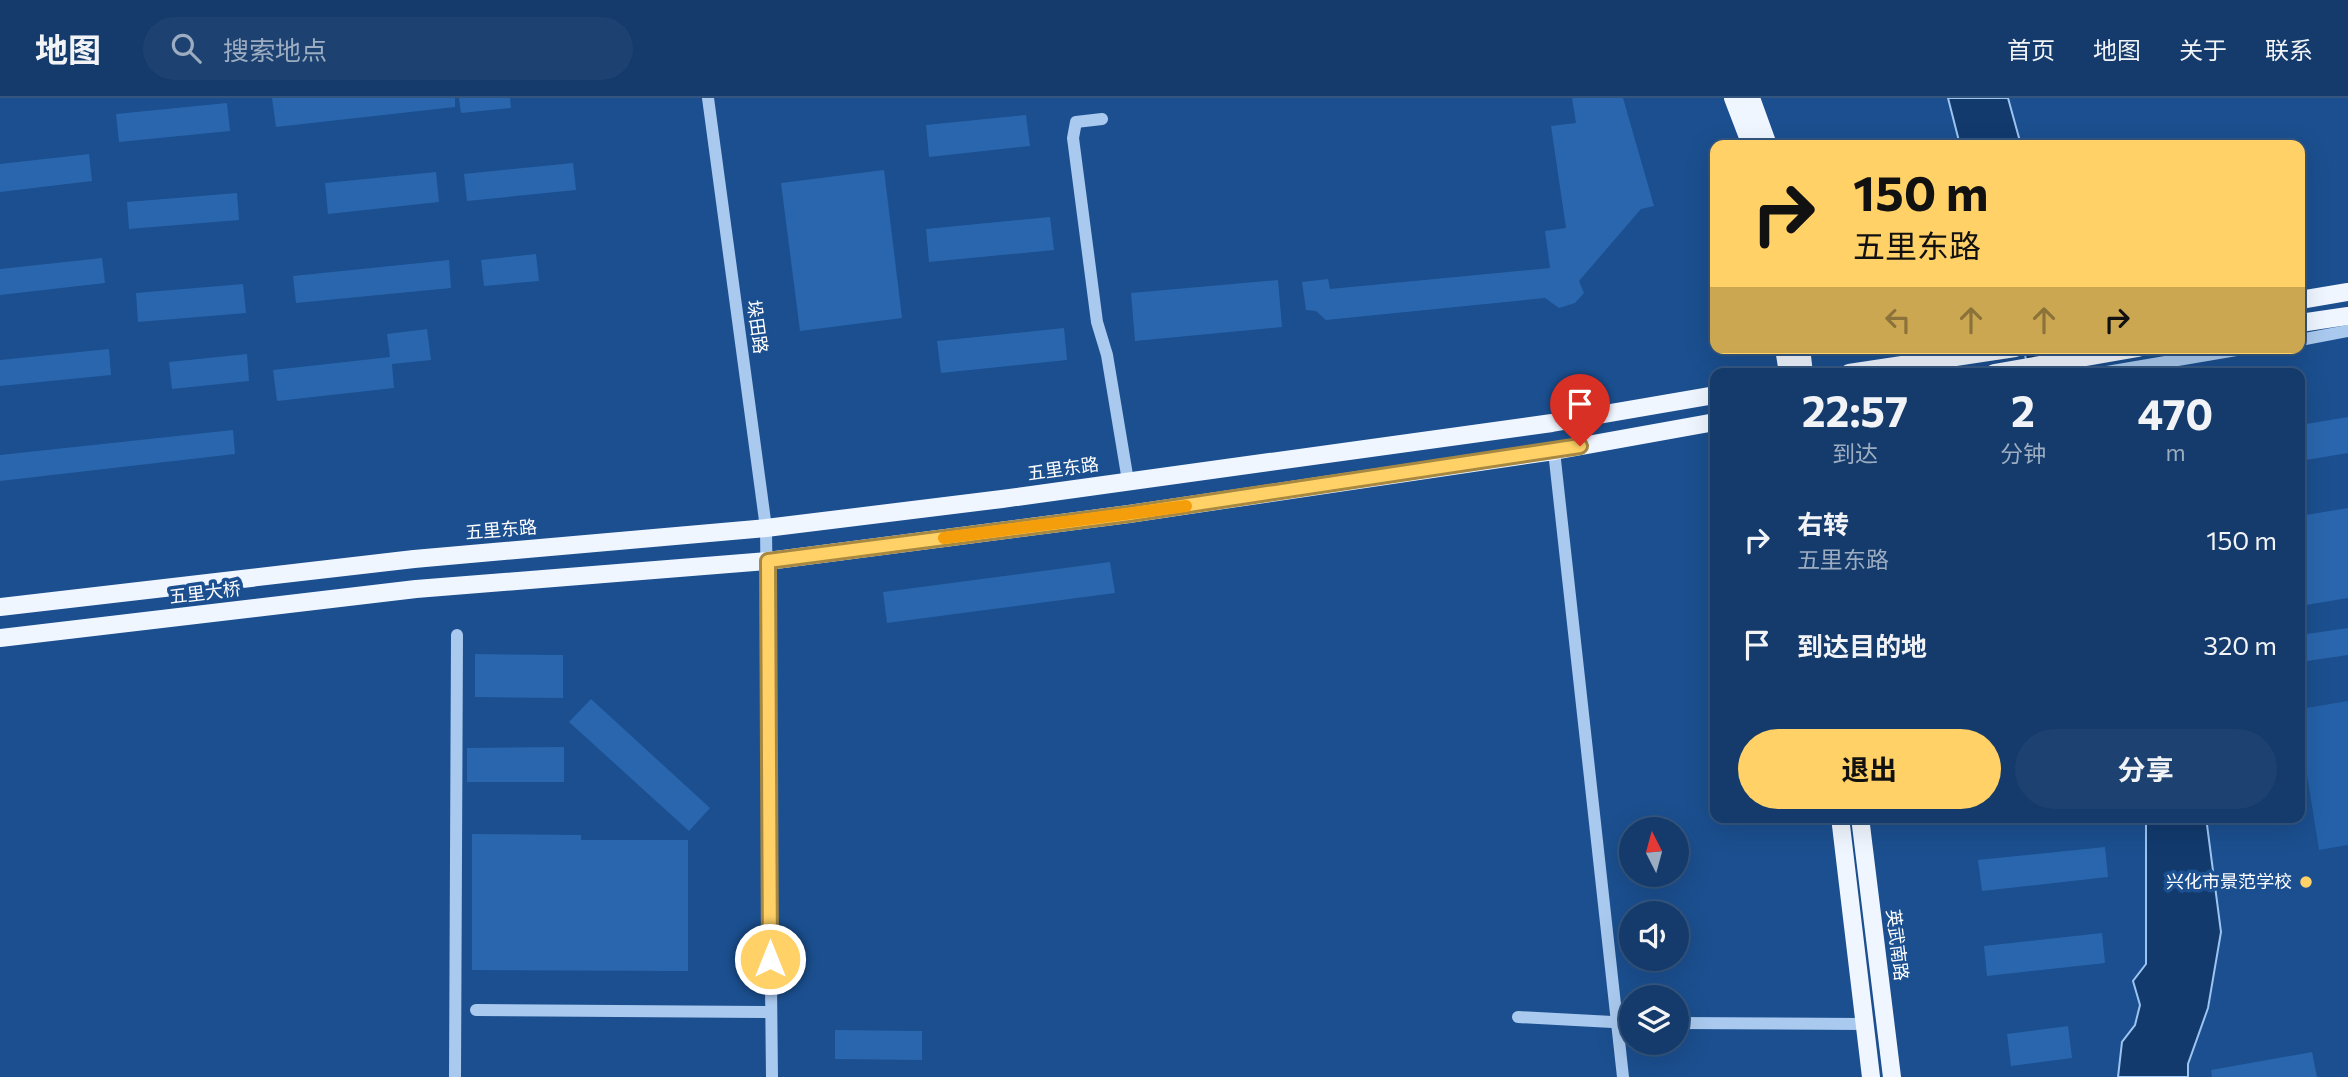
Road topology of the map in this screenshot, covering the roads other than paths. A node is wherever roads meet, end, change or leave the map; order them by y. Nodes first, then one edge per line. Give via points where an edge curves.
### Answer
1 (708, 98) edge
2 (1733, 98) edge
3 (1751, 98) edge
4 (1102, 120) dead end
5 (1749, 140) edge
6 (1766, 140) edge
7 (2348, 292) edge
8 (2305, 299) edge
9 (2348, 316) edge
10 (2305, 322) edge
11 (2348, 331) edge
12 (2305, 339) edge
13 (1978, 354) edge
14 (2101, 354) edge
15 (2213, 354) edge
16 (1883, 368) edge
17 (2022, 368) edge
18 (2130, 368) edge
19 (1710, 396) edge
20 (1710, 423) edge
21 (1553, 451) junction
22 (1128, 481) junction
23 (766, 528) junction
24 (414, 559) joint
25 (768, 561) junction
26 (0, 607) edge
27 (457, 635) dead end
28 (0, 638) edge
29 (1841, 823) edge
30 (1861, 823) edge
31 (476, 1010) dead end
32 (770, 1012) junction
33 (1518, 1017) dead end
34 (1615, 1023) junction
35 (1619, 1023) edge
36 (1689, 1023) edge
37 (1865, 1024) junction
38 (456, 1077) edge
39 (772, 1077) edge
40 (1623, 1077) edge
41 (1871, 1077) edge
42 (1892, 1077) edge

1 - 23 street, 垛田路
2 - 5 main road
3 - 6 main road
4 - 22 street via 1076,122 1073,138 1097,322 1107,355
7 - 8 main road
9 - 10 main road
11 - 12 street
13 - 16 main road
14 - 17 main road
15 - 18 street
19 - 22 main road, 五里东路 via 1552,423
20 - 21 main road
21 - 25 main road via 1129,514
21 - 34 street
22 - 23 main road, 五里东路
23 - 24 main road, 五里东路
23 - 25 street, 垛田路
24 - 26 main road, 五里大桥
25 - 28 main road, 五里大桥 via 416,589
25 - 32 street, 垛田路
27 - 38 street
29 - 37 main road
30 - 42 main road, 英武南路
31 - 32 street
32 - 39 street, 垛田路
33 - 34 street
34 - 35 street
34 - 40 street
36 - 37 street
37 - 41 main road

